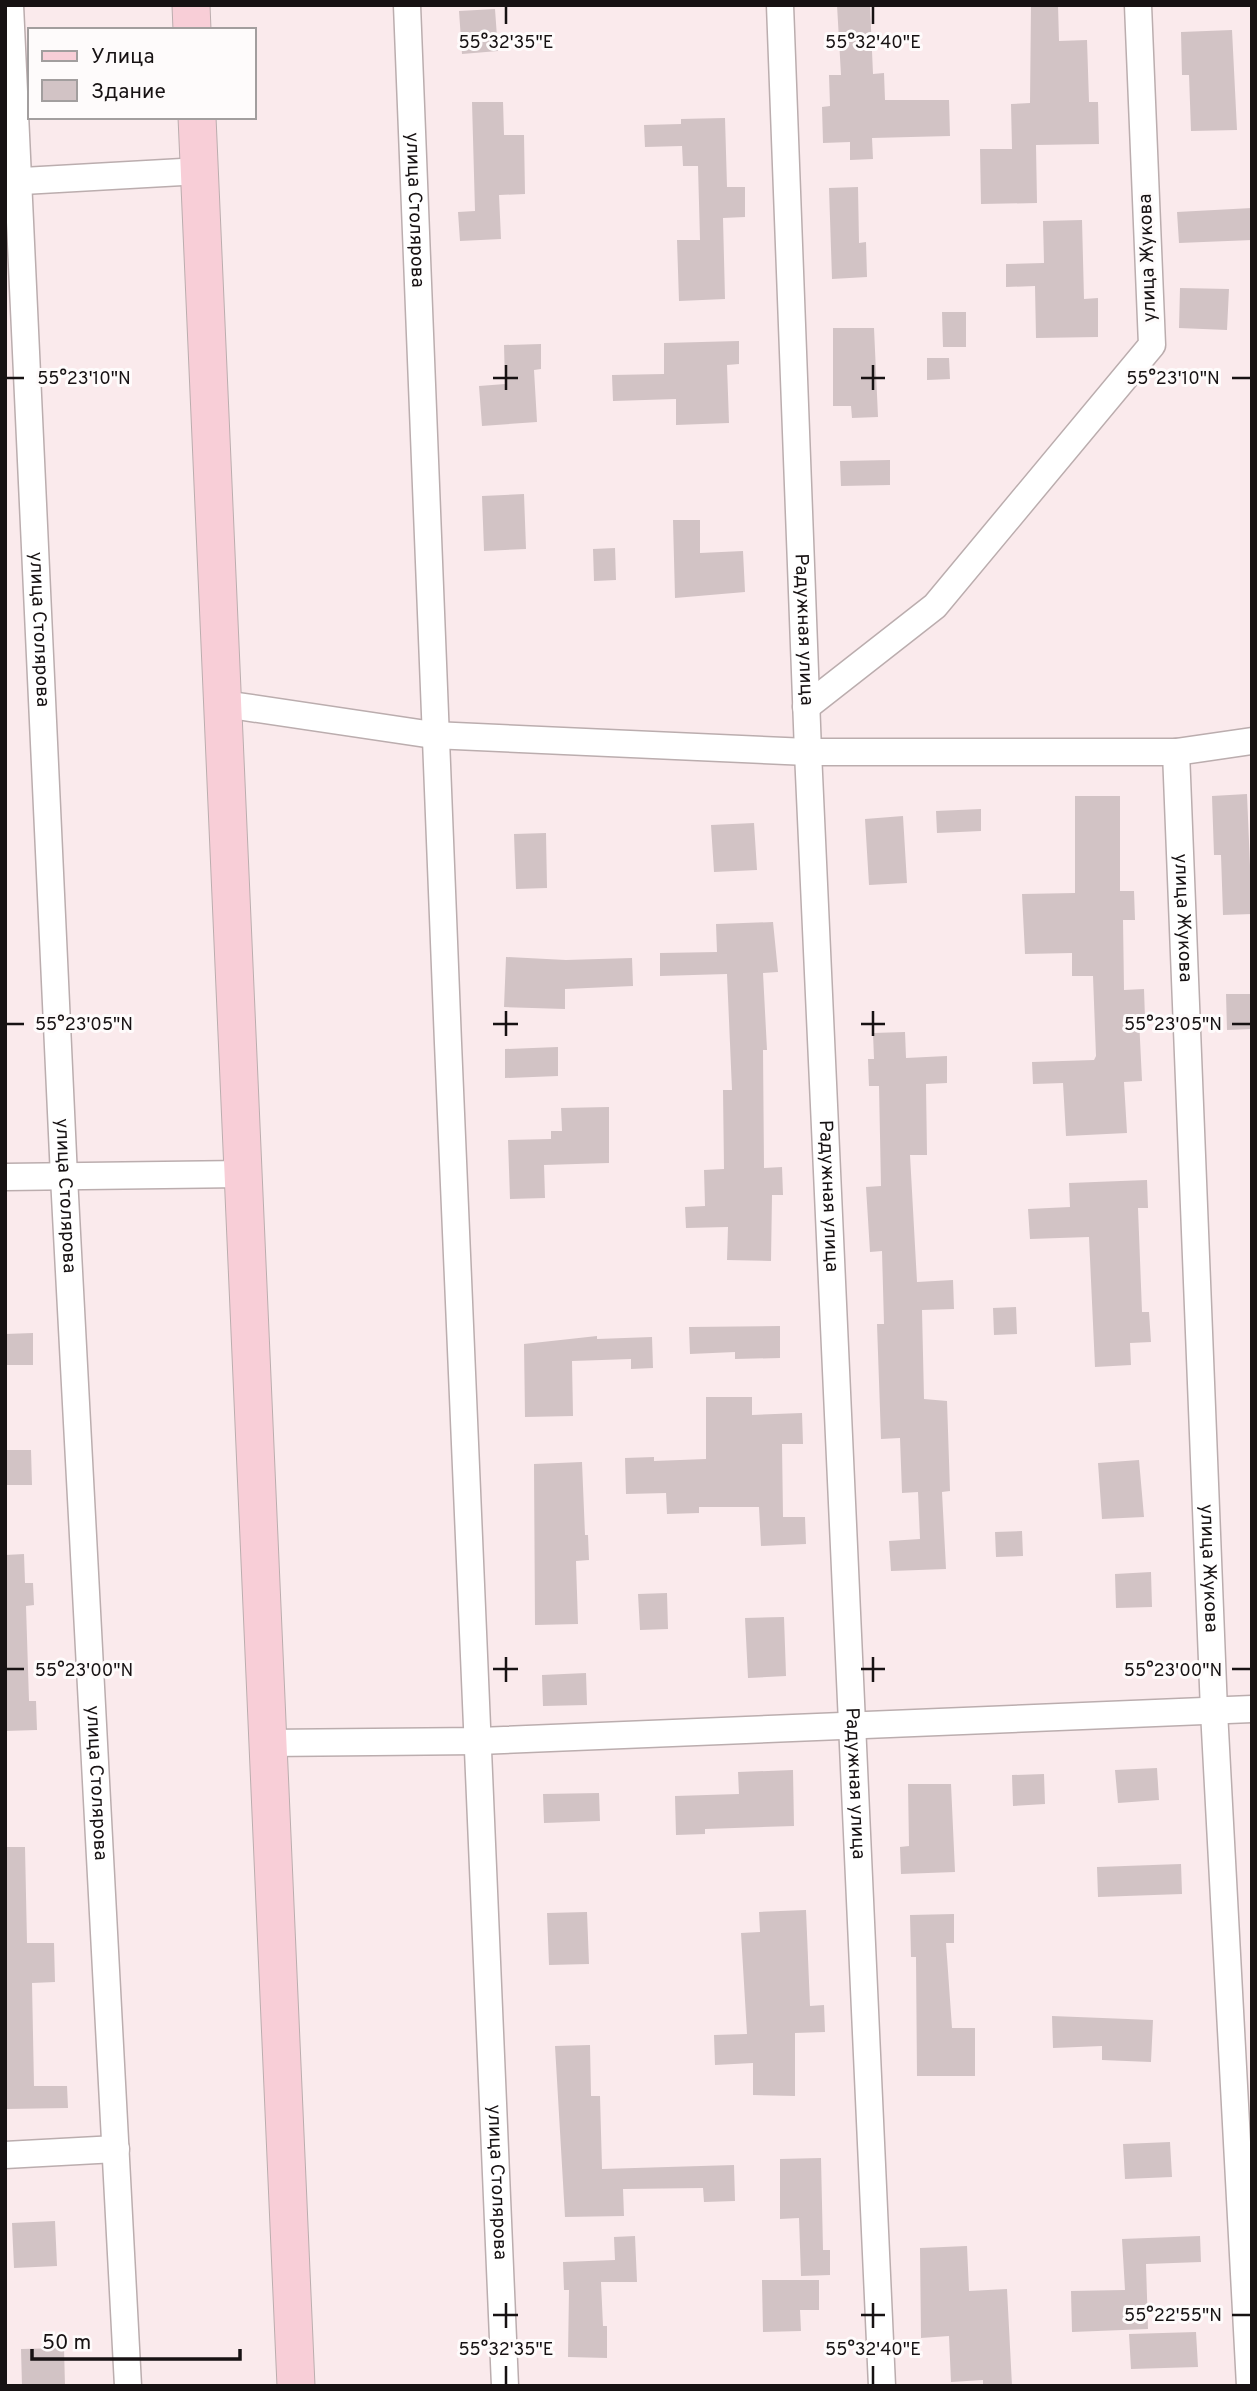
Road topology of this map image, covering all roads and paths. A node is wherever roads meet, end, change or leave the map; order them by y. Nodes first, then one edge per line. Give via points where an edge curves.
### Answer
1 (10, 5) edge
2 (191, 5) edge
3 (407, 5) edge
4 (780, 5) edge
5 (1138, 5) edge
6 (192, 28) edge
7 (197, 119) edge
8 (200, 171) junction
9 (12, 181) edge
10 (224, 704) junction
11 (806, 706) junction
12 (433, 735) junction
13 (1252, 741) edge
14 (808, 752) junction
15 (1176, 752) junction
16 (243, 1174) junction
17 (5, 1177) edge
18 (64, 1177) junction
19 (1252, 1709) edge
20 (1214, 1710) junction
21 (854, 1725) junction
22 (479, 1741) junction
23 (267, 1743) junction
24 (116, 2150) junction
25 (5, 2155) edge
26 (128, 2386) edge
27 (296, 2386) edge
28 (505, 2386) edge
29 (882, 2386) edge
30 (1250, 2386) edge

1 - 9 street, улица Столярова
2 - 6 main road
3 - 12 street, улица Столярова
4 - 11 street, Радужная улица
5 - 11 street, улица Жукова via 1152,345 934,606
7 - 8 main road
8 - 9 street
8 - 10 main road
9 - 18 street, улица Столярова
10 - 12 street
10 - 16 main road
11 - 14 street, Радужная улица
12 - 14 street
12 - 22 street, улица Столярова
13 - 15 street
14 - 15 street
14 - 21 street, Радужная улица
15 - 20 street, улица Жукова
16 - 18 street
16 - 23 main road
17 - 18 street
18 - 24 street, улица Столярова
19 - 20 street
20 - 21 street
20 - 30 street, улица Жукова
21 - 22 street
21 - 29 street, Радужная улица
22 - 23 street
22 - 28 street, улица Столярова
23 - 27 main road
24 - 25 street
24 - 26 street, улица Столярова

